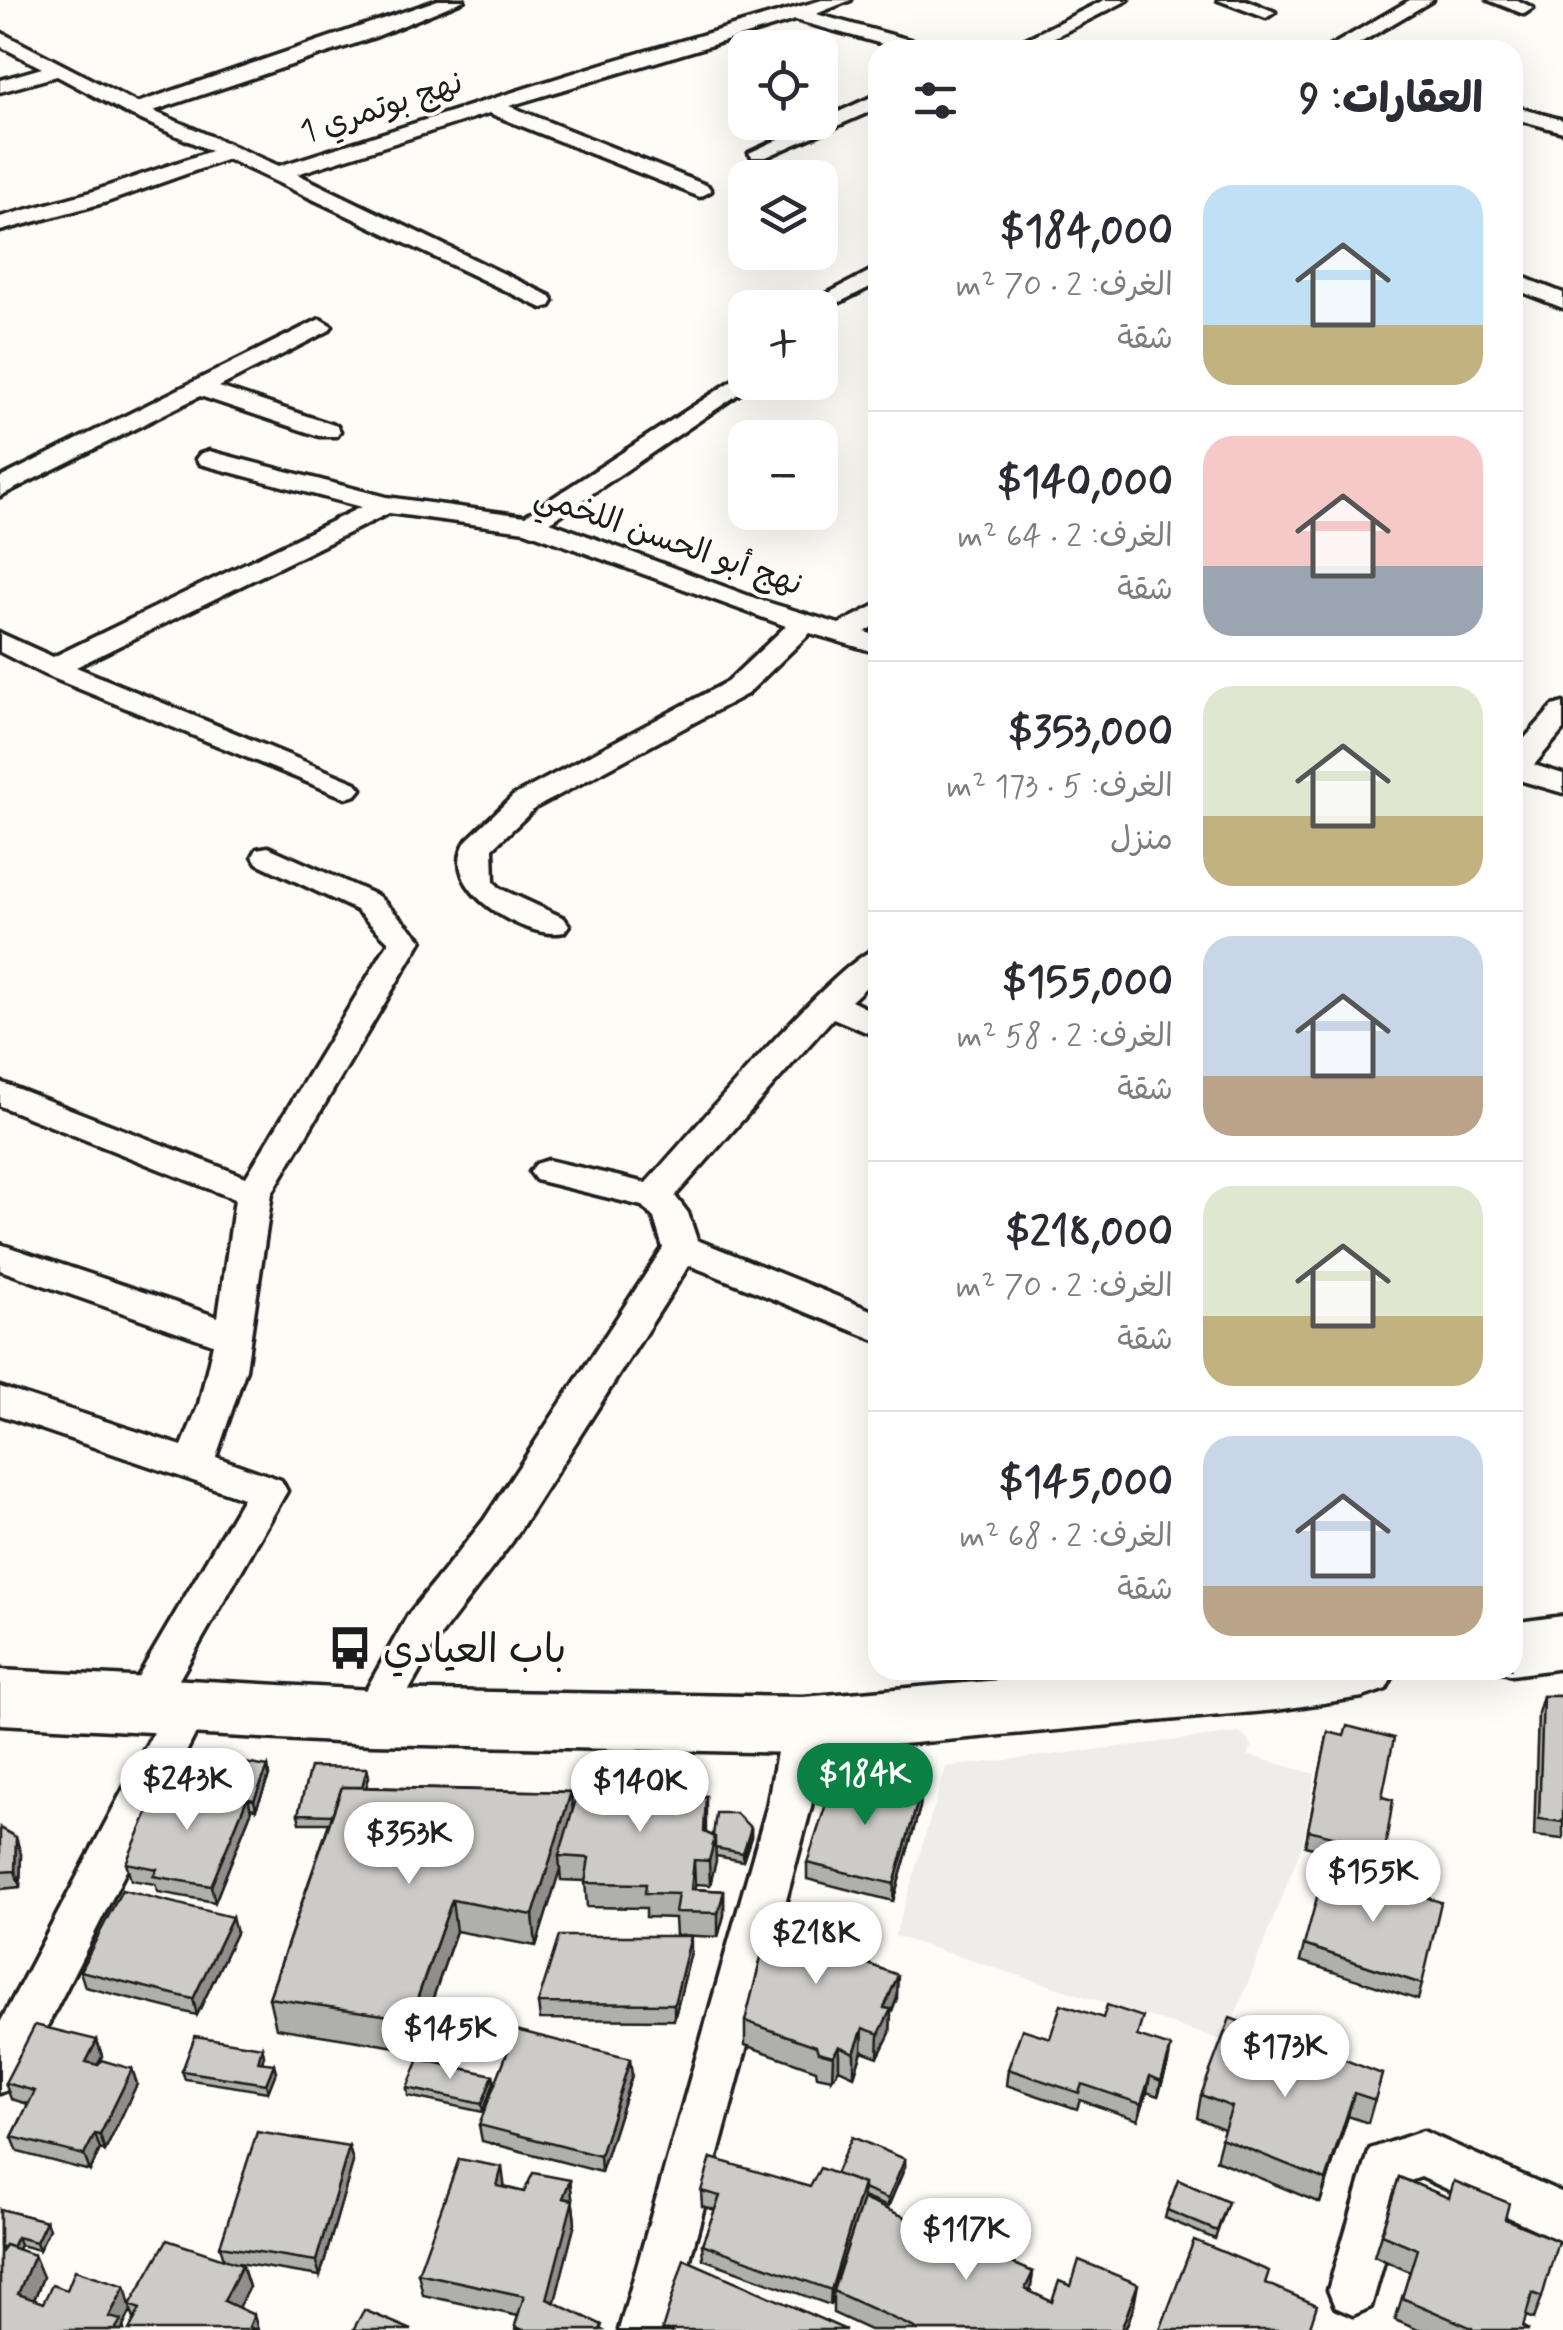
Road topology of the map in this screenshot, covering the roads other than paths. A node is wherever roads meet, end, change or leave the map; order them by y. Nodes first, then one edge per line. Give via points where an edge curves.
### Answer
1 (455, 0) edge
2 (842, 0) edge
3 (1072, 0) edge
4 (1227, 0) edge
5 (1424, 0) edge
6 (1497, 0) edge
7 (1110, 4) edge
8 (799, 8) edge
9 (1524, 8) dead end
10 (1266, 12) dead end
11 (0, 38) edge
12 (895, 40) edge
13 (1035, 40) edge
14 (1352, 40) edge
15 (60, 69) junction
16 (0, 86) edge
17 (868, 104) edge
18 (491, 106) junction
19 (135, 110) junction
20 (1523, 115) edge
21 (1563, 126) edge
22 (228, 152) junction
23 (759, 153) dead end
24 (278, 173) junction
25 (700, 191) dead end
26 (0, 224) edge
27 (868, 279) edge
28 (1523, 285) edge
29 (838, 294) edge
30 (1563, 301) edge
31 (542, 302) dead end
32 (320, 326) dead end
33 (199, 388) junction
34 (728, 390) edge
35 (328, 431) dead end
36 (209, 459) dead end
37 (0, 488) edge
38 (384, 505) junction
39 (530, 524) junction
40 (868, 618) edge
41 (805, 622) junction
42 (841, 634) junction
43 (0, 640) edge
44 (868, 643) edge
45 (53, 668) junction
46 (1563, 712) edge
47 (1523, 758) edge
48 (1523, 771) edge
49 (1563, 784) edge
50 (346, 789) dead end
51 (268, 856) dead end
52 (553, 925) dead end
53 (868, 967) edge
54 (829, 1003) junction
55 (868, 1022) edge
56 (0, 1092) edge
57 (548, 1172) dead end
58 (254, 1194) junction
59 (654, 1196) junction
60 (681, 1248) junction
61 (0, 1257) edge
62 (868, 1324) edge
63 (232, 1336) junction
64 (0, 1402) edge
65 (193, 1464) junction
66 (1563, 1642) edge
67 (1523, 1647) edge
68 (1301, 1680) edge
69 (0, 1697) edge
70 (165, 1705) junction
71 (372, 1716) junction
72 (803, 1725) junction
73 (0, 2071) edge
74 (1563, 2218) edge
75 (1353, 2290) dead end
76 (645, 2330) edge

1 - 19 street
2 - 8 street, نهج بوتمري 1
3 - 7 street
4 - 10 street
5 - 14 street
6 - 9 street
7 - 13 street
8 - 12 street
8 - 18 street, نهج بوتمري 1
11 - 15 street, نهج بوتمري 1
15 - 16 street
15 - 19 street, نهج بوتمري 1
17 - 23 street
18 - 24 street, نهج بوتمري 1
18 - 25 street
19 - 22 street, نهج بوتمري 1
20 - 21 street
22 - 24 street, نهج بوتمري 1
22 - 26 street
24 - 31 street
27 - 29 street
28 - 30 street
32 - 33 street
33 - 35 street
33 - 37 street
34 - 39 street
36 - 38 street, نهج أبو الحسن اللخمي
38 - 39 street, نهج أبو الحسن اللخمي
38 - 45 street
39 - 41 street, نهج أبو الحسن اللخمي
40 - 42 street
41 - 42 street, نهج أبو الحسن اللخمي
41 - 52 street via 737,688 524,802 478,846 479,883 490,896
42 - 44 street, نهج أبو الحسن اللخمي
43 - 45 street
45 - 50 street
46 - 47 street
48 - 49 street
51 - 58 street via 367,903 406,940
53 - 54 street
54 - 55 street
54 - 59 street
56 - 58 street
57 - 59 street
58 - 63 street
59 - 60 street via 670,1213
60 - 62 street
60 - 71 street via 498,1530 423,1626
61 - 63 street
63 - 65 street via 208,1439
64 - 65 street
65 - 70 street via 266,1491
66 - 67 main road
68 - 72 main road
69 - 70 main road
70 - 71 main road
70 - 73 street
71 - 72 main road
72 - 76 street via 789,1806
74 - 75 street via 1424,2154 1387,2165

